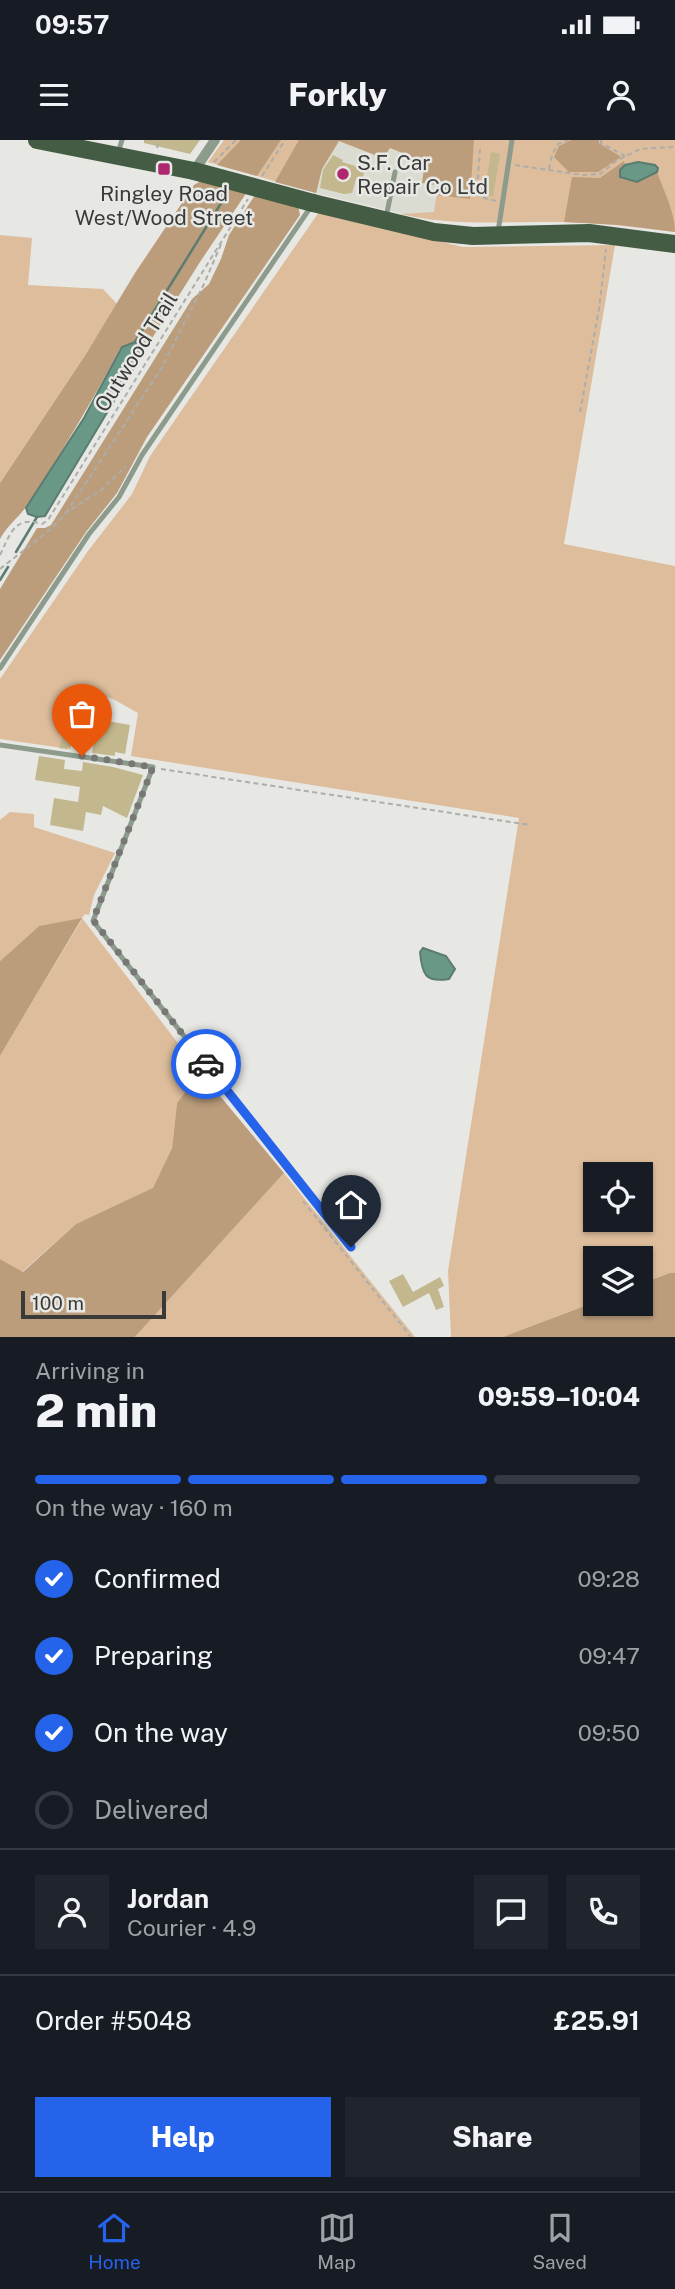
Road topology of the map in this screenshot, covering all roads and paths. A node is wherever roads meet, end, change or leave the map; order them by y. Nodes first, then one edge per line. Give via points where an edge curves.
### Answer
1 (37, 140) edge
2 (215, 140) edge
3 (236, 140) edge
4 (285, 140) edge
5 (512, 140) edge
6 (568, 140) edge
7 (601, 140) edge
8 (675, 143) edge
9 (119, 148) edge
10 (480, 149) dead end
11 (625, 157) junction
12 (509, 164) junction
13 (549, 170) junction
14 (198, 172) junction
15 (395, 172) dead end
16 (263, 175) dead end
17 (248, 199) dead end
18 (503, 202) junction
19 (313, 203) junction
20 (386, 221) junction
21 (226, 234) junction
22 (608, 234) junction
23 (498, 235) junction
24 (675, 244) edge
25 (580, 412) dead end
26 (137, 464) junction
27 (66, 513) junction
28 (0, 555) edge
29 (0, 569) edge
30 (0, 668) edge
31 (0, 745) edge
32 (153, 767) junction
33 (530, 825) dead end
34 (302, 1199) dead end
35 (351, 1247) dead end
36 (411, 1337) edge

1 - 9 main road
2 - 14 street
3 - 14 path
4 - 16 path
5 - 12 lane
6 - 13 path via 558,144
7 - 11 path
8 - 11 path via 672,148 640,149
9 - 14 main road
10 - 18 path via 477,190 485,200
11 - 13 path via 600,174
12 - 13 path
12 - 18 lane
14 - 19 main road, bridge
15 - 20 lane
17 - 21 path, Outwood Trail
18 - 23 lane
19 - 20 main road
19 - 26 lane
20 - 23 main road via 434,232
21 - 27 path via 161,369
21 - 28 path, Outwood Trail via 48,520 22,522 13,529
22 - 23 main road
22 - 24 main road
22 - 25 path
26 - 27 path via 125,467
26 - 30 lane
27 - 29 path
31 - 32 lane
32 - 33 path
32 - 35 lane via 93,920
34 - 36 path

